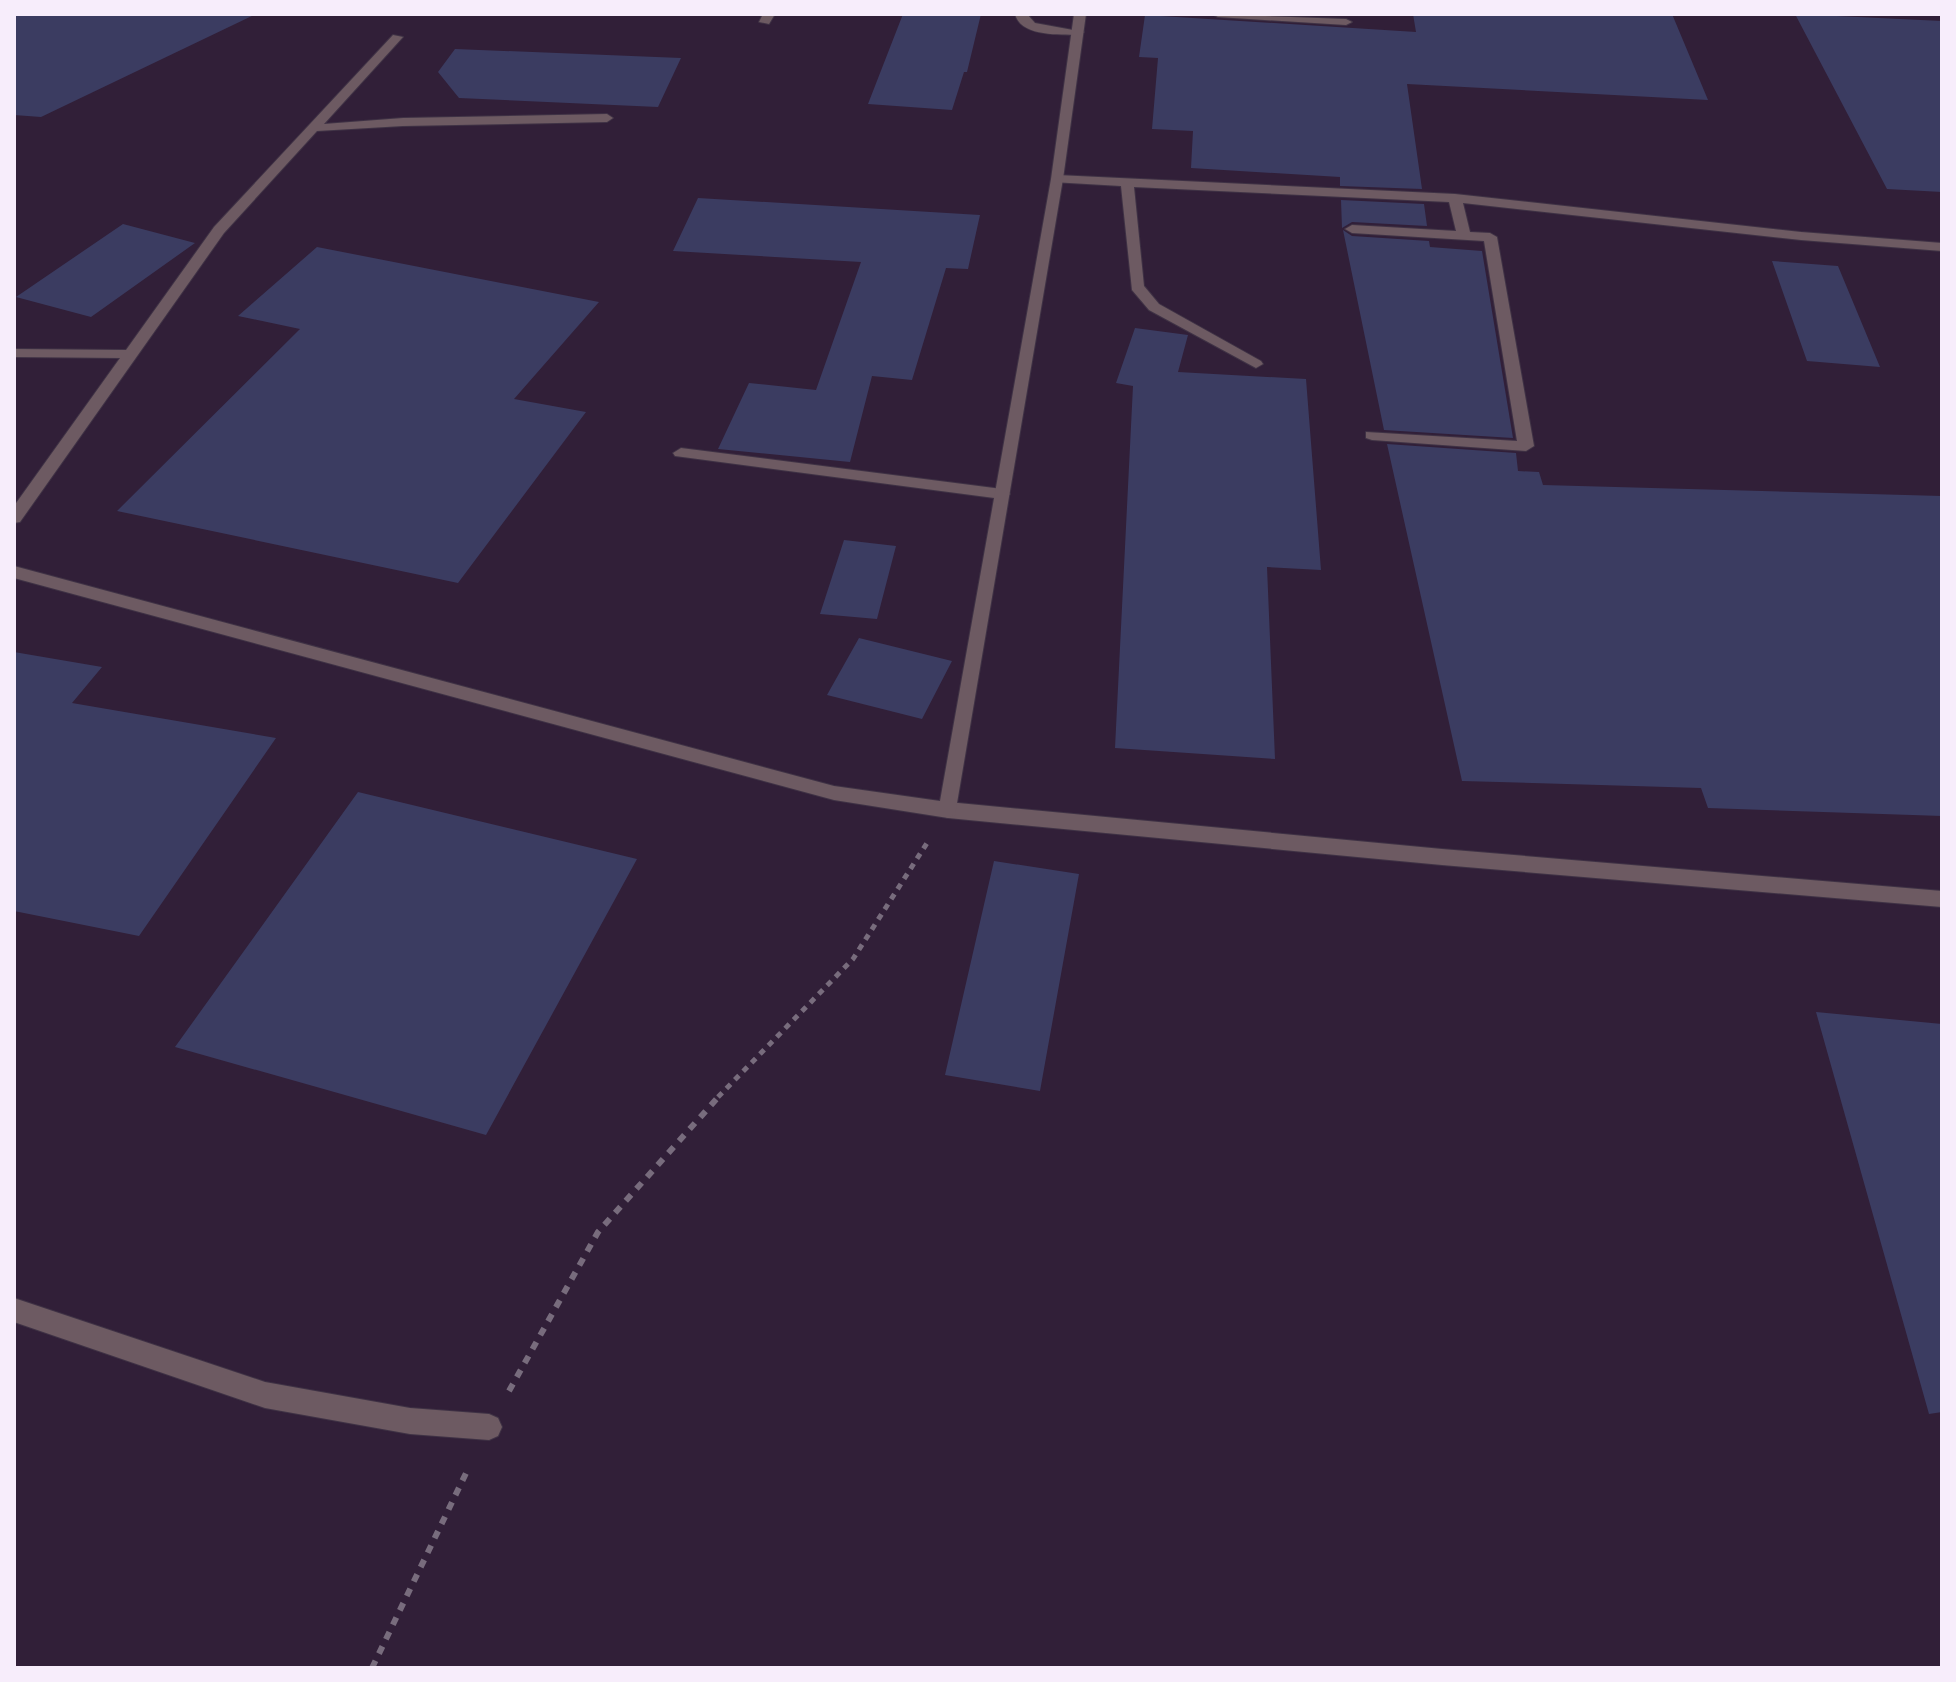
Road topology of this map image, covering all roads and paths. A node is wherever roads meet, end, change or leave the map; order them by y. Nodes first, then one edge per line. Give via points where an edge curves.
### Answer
1 (1021, 14) edge
2 (1080, 14) edge
3 (1218, 14) edge
4 (1346, 22) dead end
5 (1078, 32) junction
6 (397, 37) dead end
7 (607, 118) dead end
8 (313, 128) junction
9 (1057, 179) junction
10 (1127, 182) junction
11 (1455, 198) junction
12 (1352, 229) dead end
13 (1464, 236) junction
14 (1942, 247) edge
15 (14, 353) edge
16 (131, 354) junction
17 (1256, 364) dead end
18 (1372, 435) dead end
19 (681, 453) dead end
20 (1002, 494) junction
21 (14, 518) edge
22 (14, 572) edge
23 (948, 810) junction
24 (1942, 899) edge
25 (14, 1310) edge
26 (489, 1427) junction
27 (372, 1668) edge

1 - 5 street via 1031,26
2 - 5 street
3 - 4 street
5 - 9 street
6 - 8 street
7 - 8 street
8 - 16 street via 219,230
9 - 10 street
9 - 20 street
10 - 11 street
10 - 17 street via 1137,287 1154,307
11 - 13 street
11 - 14 street
12 - 13 street
13 - 18 street via 1490,237 1526,446
15 - 16 street
16 - 21 street
19 - 20 street
20 - 23 street
22 - 23 street via 834,793
23 - 24 street
23 - 26 path via 853,959 751,1060 598,1232
25 - 26 street via 265,1395 410,1421
26 - 27 path

